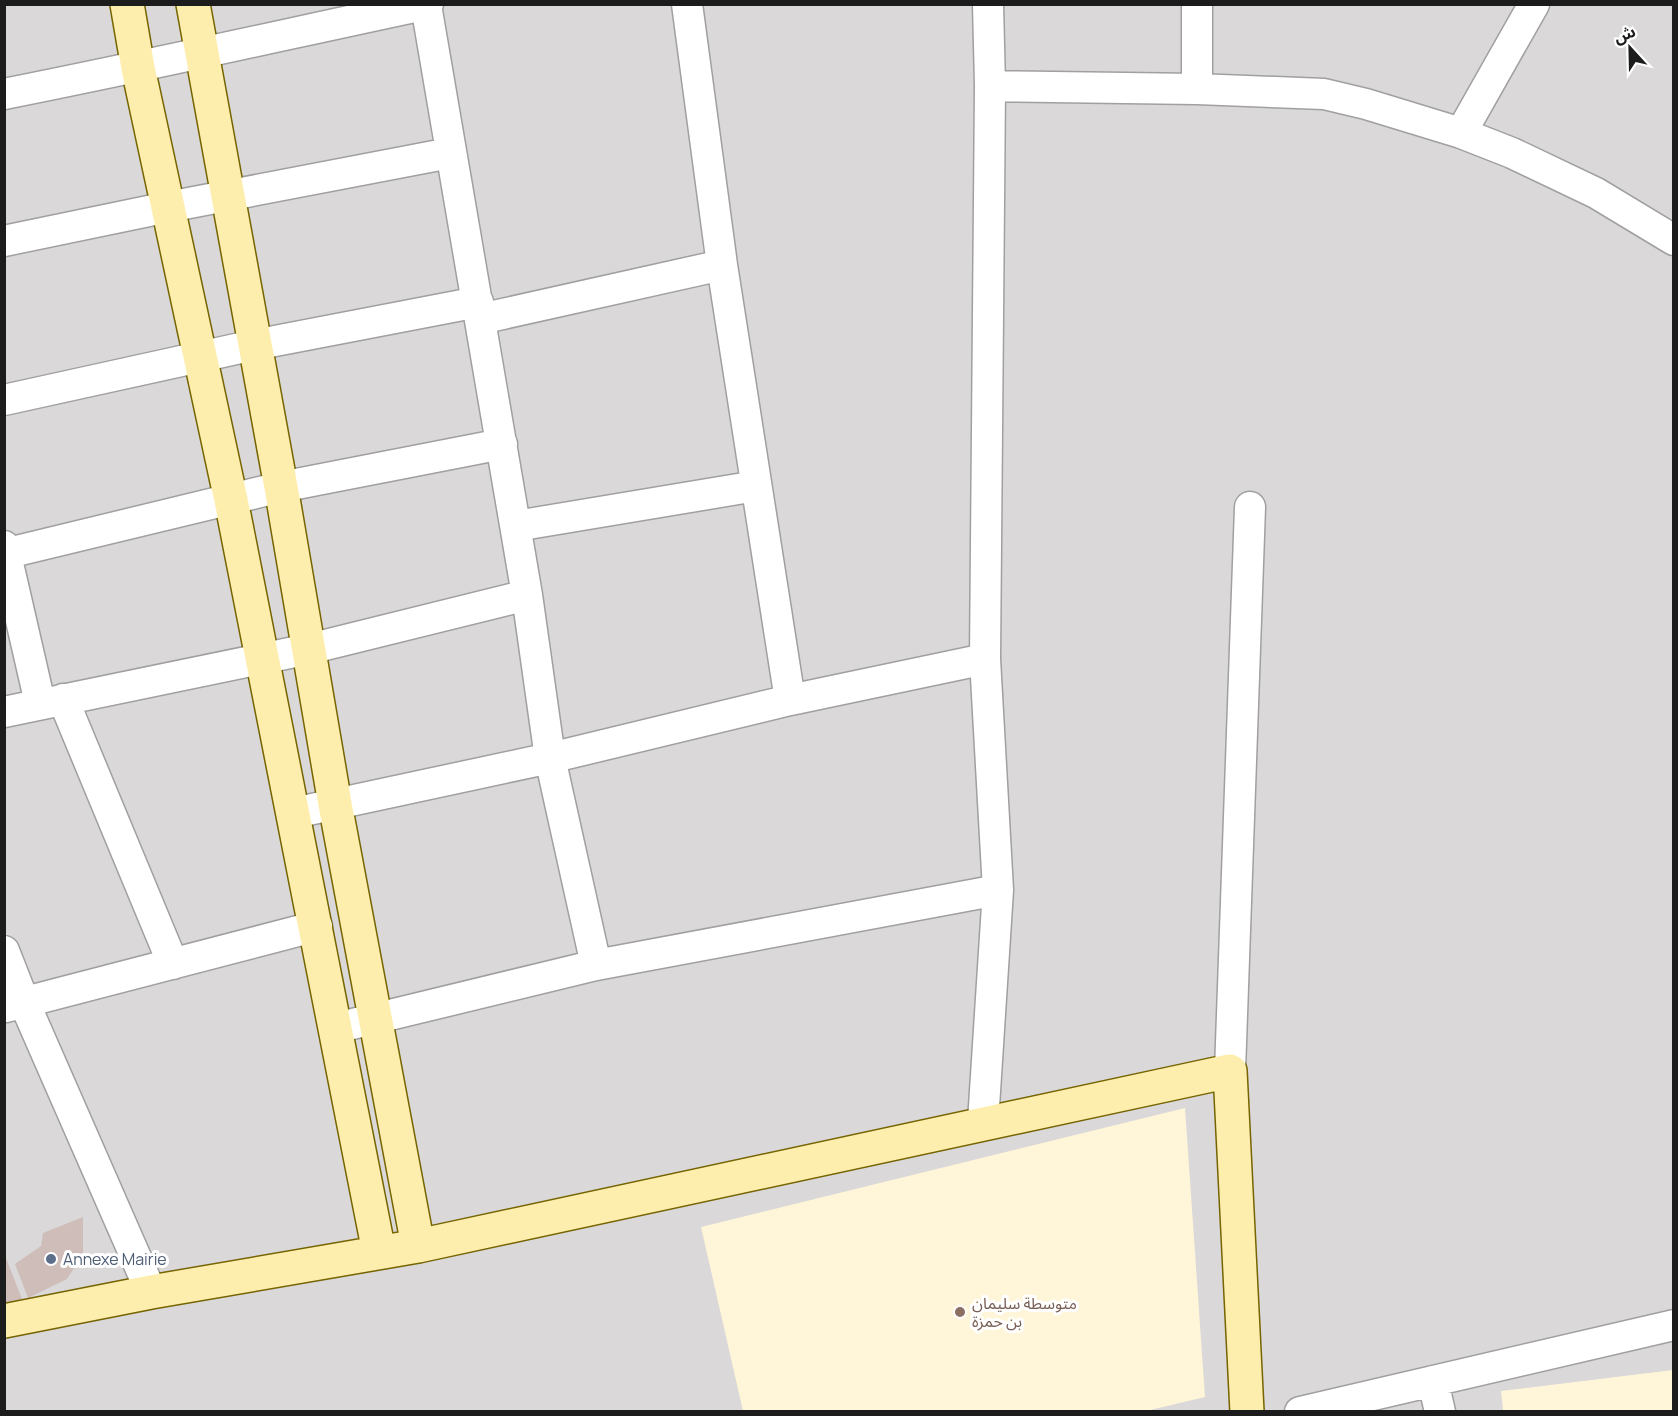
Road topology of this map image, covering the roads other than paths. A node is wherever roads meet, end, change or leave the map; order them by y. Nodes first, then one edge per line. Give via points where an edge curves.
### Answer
1 (127, 4) edge
2 (193, 4) edge
3 (687, 4) edge
4 (988, 4) edge
5 (1197, 4) edge
6 (1534, 4) edge
7 (427, 5) edge
8 (201, 52) junction
9 (138, 68) junction
10 (990, 86) junction
11 (1197, 89) junction
12 (4, 94) edge
13 (1461, 133) junction
14 (450, 153) junction
15 (228, 196) junction
16 (168, 207) junction
17 (1674, 240) edge
18 (4, 241) edge
19 (722, 265) junction
20 (479, 310) junction
21 (254, 345) junction
22 (200, 358) junction
23 (4, 400) edge
24 (502, 444) junction
25 (756, 486) junction
26 (281, 487) junction
27 (231, 500) junction
28 (1250, 507) dead end
29 (516, 526) junction
30 (5, 551) edge
31 (527, 596) junction
32 (309, 649) junction
33 (263, 659) junction
34 (985, 659) junction
35 (790, 700) junction
36 (52, 701) junction
37 (4, 712) edge
38 (550, 758) junction
39 (335, 804) junction
40 (294, 813) junction
41 (998, 890) junction
42 (316, 926) junction
43 (4, 951) edge
44 (173, 964) junction
45 (596, 965) junction
46 (14, 1005) edge
47 (377, 1019) junction
48 (336, 1028) junction
49 (1230, 1071) junction
50 (983, 1122) junction
51 (418, 1246) junction
52 (379, 1252) junction
53 (151, 1292) junction
54 (4, 1321) edge
55 (1674, 1325) edge
56 (1433, 1381) junction
57 (1247, 1412) edge
58 (1300, 1412) edge
59 (1440, 1412) edge

1 - 9 street
2 - 8 street
3 - 19 street
4 - 10 street
5 - 11 street
6 - 13 street
7 - 8 street
7 - 14 street
8 - 9 street
8 - 15 street
9 - 12 street
9 - 16 street
10 - 11 street
10 - 34 street
11 - 13 street via 1323,94
13 - 17 street via 1585,187
14 - 15 street
14 - 20 street
15 - 16 street
15 - 21 street
16 - 18 street
16 - 22 street
19 - 20 street
19 - 25 street
20 - 21 street
20 - 24 street
21 - 22 street
21 - 26 street
22 - 23 street
22 - 27 street
24 - 26 street
24 - 29 street
25 - 29 street
25 - 35 street
26 - 27 street
26 - 32 street
27 - 30 street
27 - 33 street
28 - 49 street
29 - 31 street
30 - 36 street
31 - 32 street
31 - 38 street
32 - 33 street
32 - 39 street
33 - 36 street
33 - 40 street
34 - 35 street
34 - 41 street
35 - 38 street
36 - 37 street
36 - 44 street
38 - 39 street
38 - 45 street
39 - 40 street
39 - 47 street
40 - 42 street
41 - 45 street
41 - 50 street
42 - 44 street
42 - 48 street
43 - 46 street
44 - 46 street
45 - 47 street
46 - 53 street
47 - 48 street
47 - 51 street
48 - 52 street
49 - 50 street
49 - 57 street
50 - 51 street
51 - 52 street
52 - 53 street
53 - 54 street
55 - 56 street
56 - 58 street
56 - 59 street

